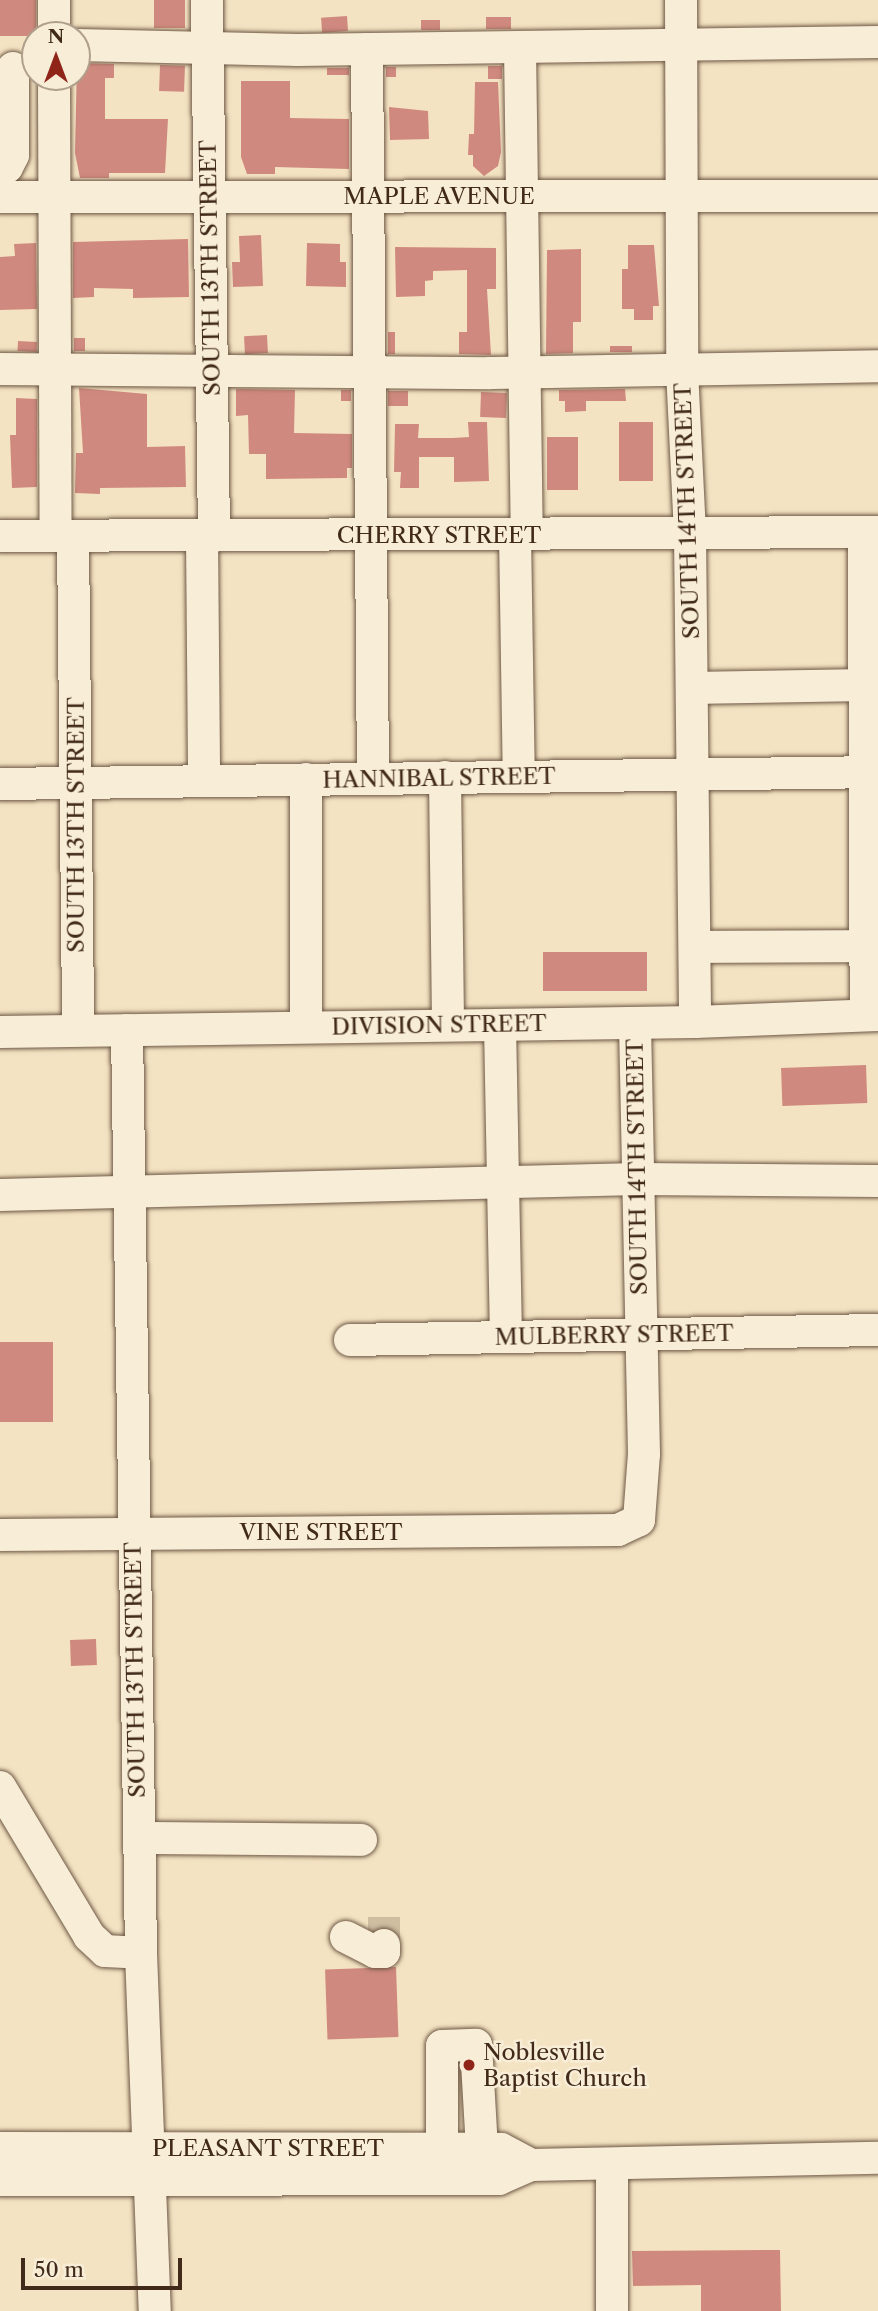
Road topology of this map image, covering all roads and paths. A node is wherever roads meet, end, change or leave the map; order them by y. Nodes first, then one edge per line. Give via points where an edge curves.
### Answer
1 (54, 0) edge
2 (207, 0) edge
3 (681, 0) edge
4 (54, 21) edge
5 (878, 42) edge
6 (91, 45) edge
7 (680, 45) junction
8 (520, 48) junction
9 (208, 49) junction
10 (367, 49) junction
11 (16, 68) edge
12 (54, 91) edge
13 (0, 167) edge
14 (522, 196) junction
15 (681, 196) junction
16 (878, 196) edge
17 (0, 197) edge
18 (56, 197) junction
19 (209, 197) junction
20 (368, 197) junction
21 (878, 366) edge
22 (0, 369) edge
23 (53, 370) junction
24 (371, 370) junction
25 (682, 370) junction
26 (212, 372) junction
27 (525, 372) junction
28 (871, 532) edge
29 (690, 533) junction
30 (521, 534) junction
31 (370, 535) junction
32 (64, 536) junction
33 (208, 536) junction
34 (0, 537) edge
35 (865, 685) junction
36 (692, 688) junction
37 (872, 772) edge
38 (694, 774) junction
39 (519, 776) junction
40 (445, 777) junction
41 (373, 778) junction
42 (306, 779) junction
43 (204, 781) junction
44 (76, 783) junction
45 (0, 784) edge
46 (872, 946) edge
47 (695, 947) junction
48 (872, 1015) edge
49 (695, 1022) junction
50 (635, 1023) junction
51 (500, 1024) junction
52 (448, 1025) junction
53 (306, 1027) junction
54 (78, 1030) junction
55 (127, 1030) junction
56 (0, 1032) edge
57 (638, 1179) junction
58 (878, 1181) edge
59 (505, 1184) junction
60 (128, 1192) junction
61 (0, 1195) edge
62 (878, 1330) edge
63 (639, 1336) junction
64 (506, 1337) junction
65 (350, 1340) dead end
66 (639, 1520) joint
67 (132, 1533) junction
68 (0, 1535) edge
69 (0, 1787) edge
70 (139, 1838) junction
71 (361, 1840) dead end
72 (346, 1937) dead end
73 (384, 1945) dead end
74 (141, 1953) junction
75 (0, 2148) edge
76 (149, 2148) junction
77 (442, 2149) junction
78 (482, 2149) junction
79 (878, 2158) edge
80 (531, 2165) junction
81 (611, 2166) junction
82 (0, 2180) edge
83 (151, 2183) junction
84 (155, 2311) edge
85 (612, 2311) edge

1 - 4 street
2 - 9 street, SOUTH 13TH STREET
3 - 7 street, SOUTH 14TH STREET
5 - 7 street
6 - 9 street
7 - 8 street
7 - 15 street, SOUTH 14TH STREET
8 - 10 street
8 - 14 street
9 - 10 street
9 - 19 street, SOUTH 13TH STREET
10 - 20 street
11 - 13 street via 13,155 7,167
12 - 18 street, SOUTH 13TH STREET via 52,179
14 - 15 street, MAPLE AVENUE
14 - 20 street, MAPLE AVENUE
14 - 27 street
15 - 16 street, MAPLE AVENUE
15 - 25 street, SOUTH 14TH STREET
17 - 18 street, MAPLE AVENUE
18 - 19 street, MAPLE AVENUE
18 - 23 street, SOUTH 13TH STREET
19 - 20 street, MAPLE AVENUE
19 - 26 street, SOUTH 13TH STREET
20 - 24 street
21 - 25 street
22 - 23 street
23 - 26 street
23 - 32 street, SOUTH 13TH STREET
24 - 26 street
24 - 27 street
24 - 31 street
25 - 27 street
25 - 29 street, SOUTH 14TH STREET
26 - 33 street, SOUTH 13TH STREET
27 - 30 street
28 - 29 street, CHERRY STREET
28 - 35 street
29 - 30 street, CHERRY STREET
29 - 36 street, SOUTH 14TH STREET
30 - 31 street, CHERRY STREET
30 - 39 street
31 - 33 street, CHERRY STREET
31 - 41 street
32 - 33 street, CHERRY STREET
32 - 34 street, CHERRY STREET
32 - 44 street, SOUTH 13TH STREET
33 - 43 street, SOUTH 13TH STREET
35 - 36 street
35 - 37 street
36 - 38 street, SOUTH 14TH STREET
37 - 38 street, HANNIBAL STREET
37 - 46 street via 862,795
38 - 39 street, HANNIBAL STREET
38 - 47 street, SOUTH 14TH STREET
39 - 40 street, HANNIBAL STREET
40 - 41 street, HANNIBAL STREET
40 - 52 street
41 - 42 street, HANNIBAL STREET
42 - 43 street, HANNIBAL STREET
42 - 53 street
43 - 44 street, HANNIBAL STREET
44 - 45 street, HANNIBAL STREET
44 - 54 street, SOUTH 13TH STREET
46 - 47 street
46 - 48 street
47 - 49 street, SOUTH 14TH STREET
48 - 49 street, DIVISION STREET
49 - 50 street, DIVISION STREET
50 - 51 street, DIVISION STREET
50 - 57 street, SOUTH 14TH STREET
51 - 52 street, DIVISION STREET
51 - 59 street
52 - 53 street, DIVISION STREET
53 - 55 street, DIVISION STREET
54 - 55 street, DIVISION STREET
54 - 56 street, DIVISION STREET
55 - 60 street, SOUTH 13TH STREET
57 - 58 street
57 - 59 street
57 - 63 street, SOUTH 14TH STREET
59 - 60 street
59 - 64 street
60 - 61 street
60 - 67 street, SOUTH 13TH STREET
62 - 63 street, MULBERRY STREET
63 - 64 street, MULBERRY STREET
63 - 66 street, SOUTH 14TH STREET via 644,1454
64 - 65 street, MULBERRY STREET
66 - 67 street, VINE STREET via 618,1530
67 - 68 street, VINE STREET
67 - 70 street, SOUTH 13TH STREET
69 - 74 street via 89,1936 105,1951
70 - 71 street
70 - 74 street, SOUTH 13TH STREET
72 - 73 street via 374,1952 384,1952
74 - 76 street, SOUTH 13TH STREET
75 - 76 street, PLEASANT STREET
76 - 77 street, PLEASANT STREET
76 - 83 street, SOUTH 13TH STREET
77 - 78 street, PLEASANT STREET
77 - 78 street via 442,2046 477,2045
78 - 80 street, PLEASANT STREET via 501,2149
79 - 81 street, PLEASANT STREET
80 - 81 street, PLEASANT STREET
80 - 83 street, PLEASANT STREET via 499,2179
81 - 85 street
82 - 83 street, PLEASANT STREET
83 - 84 street, SOUTH 13TH STREET

